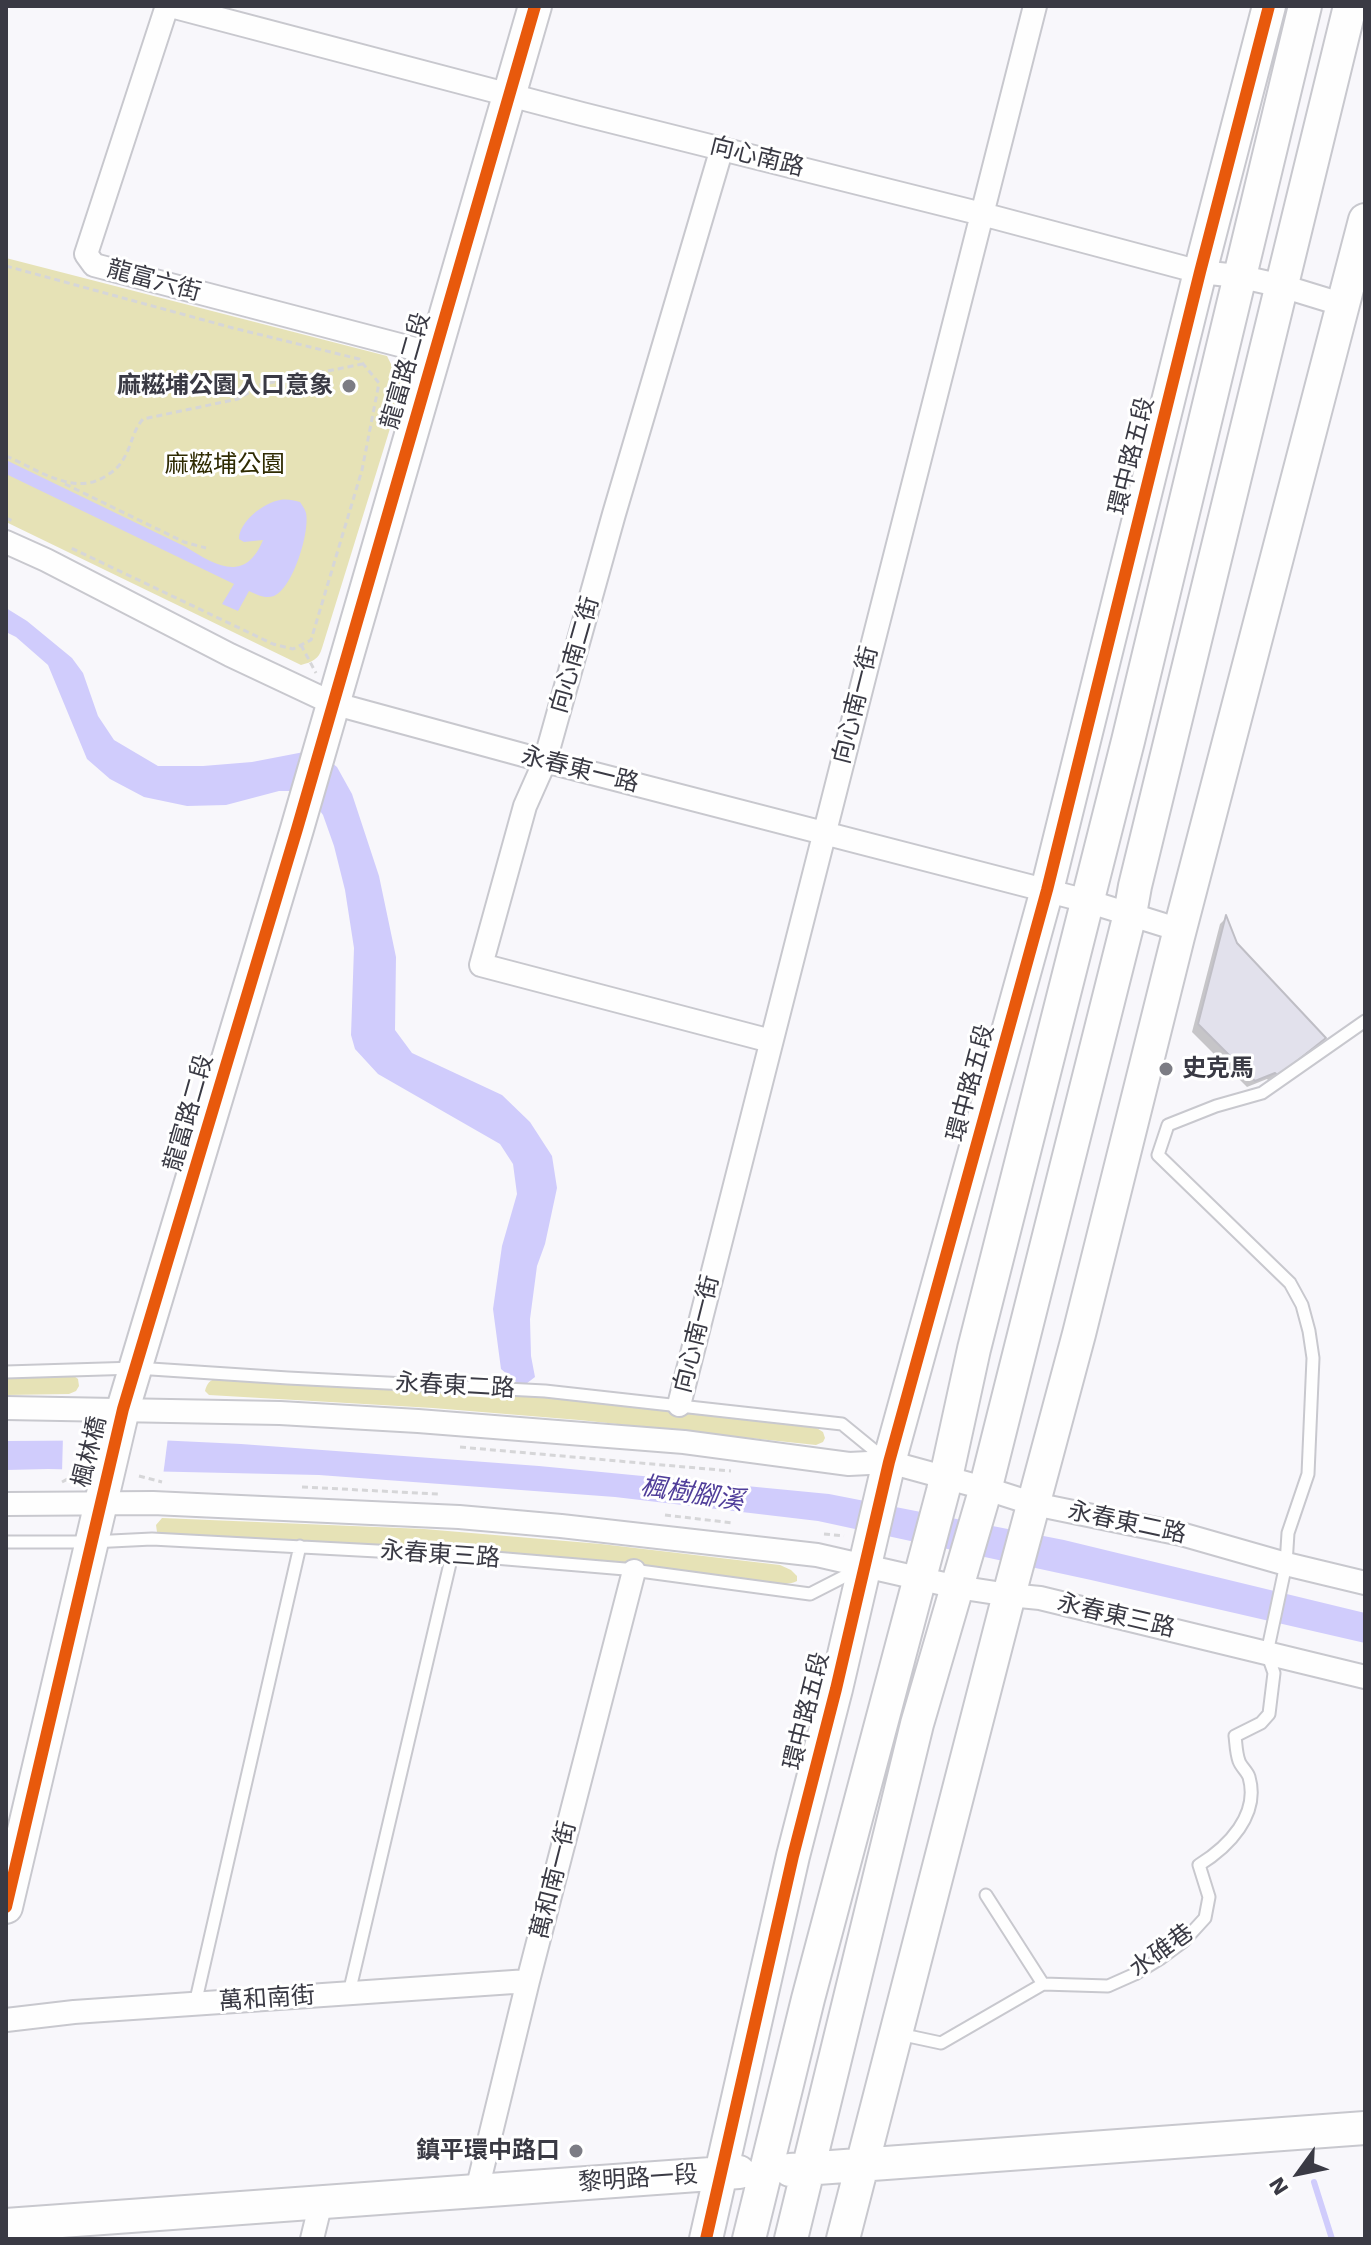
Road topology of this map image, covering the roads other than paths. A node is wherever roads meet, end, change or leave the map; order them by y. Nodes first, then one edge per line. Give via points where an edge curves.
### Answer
1 (169, 6) edge
2 (535, 6) edge
3 (1035, 6) edge
4 (1269, 6) edge
5 (1305, 6) edge
6 (1350, 6) edge
7 (509, 95) junction
8 (722, 148) junction
9 (982, 214) junction
10 (1365, 220) edge
11 (1200, 272) junction
12 (1238, 276) junction
13 (1282, 286) junction
14 (1344, 305) junction
15 (434, 354) junction
16 (13, 533) edge
17 (332, 703) junction
18 (545, 761) junction
19 (824, 832) junction
20 (1047, 890) junction
21 (1087, 901) junction
22 (1130, 914) junction
23 (1180, 930) junction
24 (1365, 1021) edge
25 (771, 1041) junction
26 (136, 1368) junction
27 (6, 1372) edge
28 (679, 1405) junction
29 (6, 1408) edge
30 (123, 1409) junction
31 (888, 1468) junction
32 (944, 1484) junction
33 (984, 1493) junction
34 (6, 1504) edge
35 (100, 1505) junction
36 (1033, 1509) junction
37 (6, 1542) edge
38 (91, 1542) junction
39 (300, 1546) junction
40 (452, 1555) junction
41 (866, 1562) junction
42 (1286, 1564) junction
43 (634, 1571) junction
44 (921, 1573) junction
45 (958, 1582) junction
46 (1365, 1583) edge
47 (1010, 1592) junction
48 (1267, 1653) junction
49 (1365, 1677) edge
50 (986, 1895) dead end
51 (6, 1907) edge
52 (528, 1981) junction
53 (1043, 1984) junction
54 (349, 1993) junction
55 (195, 2004) junction
56 (6, 2020) edge
57 (895, 2033) junction
58 (1365, 2128) edge
59 (863, 2163) junction
60 (808, 2169) junction
61 (766, 2171) junction
62 (720, 2174) junction
63 (477, 2190) junction
64 (321, 2202) junction
65 (6, 2225) edge
66 (312, 2239) edge
67 (706, 2239) edge
68 (749, 2239) edge
69 (791, 2239) edge
70 (843, 2239) edge

1 - 7 street, 向心南路
1 - 15 street, 龍富六街 via 86,254 94,265
2 - 7 street, 龍富路二段
3 - 9 street, 向心南一街
4 - 11 street, 環中路五段
5 - 12 street
6 - 13 street
7 - 8 street, 向心南路
7 - 15 street, 龍富路二段
8 - 9 street, 向心南路
8 - 18 street, 向心南二街
9 - 11 street, 向心南路
9 - 19 street, 向心南一街
10 - 14 street
11 - 12 street, 向心南路
11 - 20 street, 環中路五段
12 - 13 street, 向心南路
12 - 21 street
13 - 14 street, 向心南路
13 - 22 street
14 - 23 street
15 - 17 street, 龍富路二段
16 - 17 street, 永春東一路 via 46,560
17 - 18 street, 永春東一路
17 - 26 street, 龍富路二段
18 - 19 street, 永春東一路
18 - 25 street, 向心南二街 via 525,806 481,965
19 - 20 street, 永春東一路
19 - 25 street, 向心南一街
20 - 21 street, 永春東一路
20 - 31 street, 環中路五段
21 - 22 street, 永春東一路
21 - 32 street
22 - 23 street, 永春東一路
22 - 33 street
23 - 36 street
24 - 42 lane via 1262,1093 1168,1125 1158,1155 1290,1283 1302,1305 1313,1358 1308,1474 1288,1533
25 - 28 street, 向心南一街
26 - 27 lane, 永春東二路
26 - 28 lane, 永春東二路 via 545,1391
26 - 30 street, 龍富路二段
28 - 31 lane, 永春東二路 via 842,1424
29 - 30 street, 永春東二路
30 - 31 street, 永春東二路 via 418,1421 684,1442
30 - 35 street, 楓林橋
31 - 32 street, 永春東二路
31 - 41 street, 環中路五段
32 - 33 street, 永春東二路
32 - 44 street
33 - 36 street, 永春東二路
33 - 45 street
34 - 35 street, 永春東三路
35 - 38 street
35 - 41 street, 永春東三路 via 459,1517
36 - 42 street, 永春東二路 via 1181,1534
36 - 47 street
37 - 38 lane, 永春東三路
38 - 39 lane, 永春東三路 via 152,1539
38 - 51 street
39 - 40 lane, 永春東三路
39 - 55 lane
40 - 43 lane, 永春東三路
40 - 54 lane
41 - 43 lane, 永春東三路 via 810,1594
41 - 44 street, 永春東三路
41 - 62 street, 環中路五段
42 - 46 street, 永春東二路
42 - 48 lane
43 - 52 street, 萬和南一街
44 - 45 street, 永春東三路
44 - 61 street
45 - 47 street, 永春東三路
45 - 60 street via 917,1724
47 - 48 street, 永春東三路
47 - 57 street
48 - 49 street, 永春東三路
48 - 53 lane, 水碓巷 via 1274,1673 1269,1714 1235,1736 1239,1762 1249,1775 1250,1810 1237,1832 1199,1865 1209,1897 1205,1918 1161,1958 1108,1986
50 - 53 lane
52 - 54 street, 萬和南街
52 - 63 street, 萬和南一街
53 - 57 lane via 941,2043
54 - 55 street, 萬和南街
55 - 56 street, 萬和南街
57 - 59 street
58 - 59 street, 黎明路一段
59 - 60 street, 黎明路一段
59 - 70 street
60 - 61 street, 黎明路一段
60 - 69 street
61 - 62 street, 黎明路一段
61 - 68 street
62 - 63 street, 黎明路一段
62 - 67 street, 環中路五段
63 - 64 street, 黎明路一段
64 - 65 street, 黎明路一段
64 - 66 street

